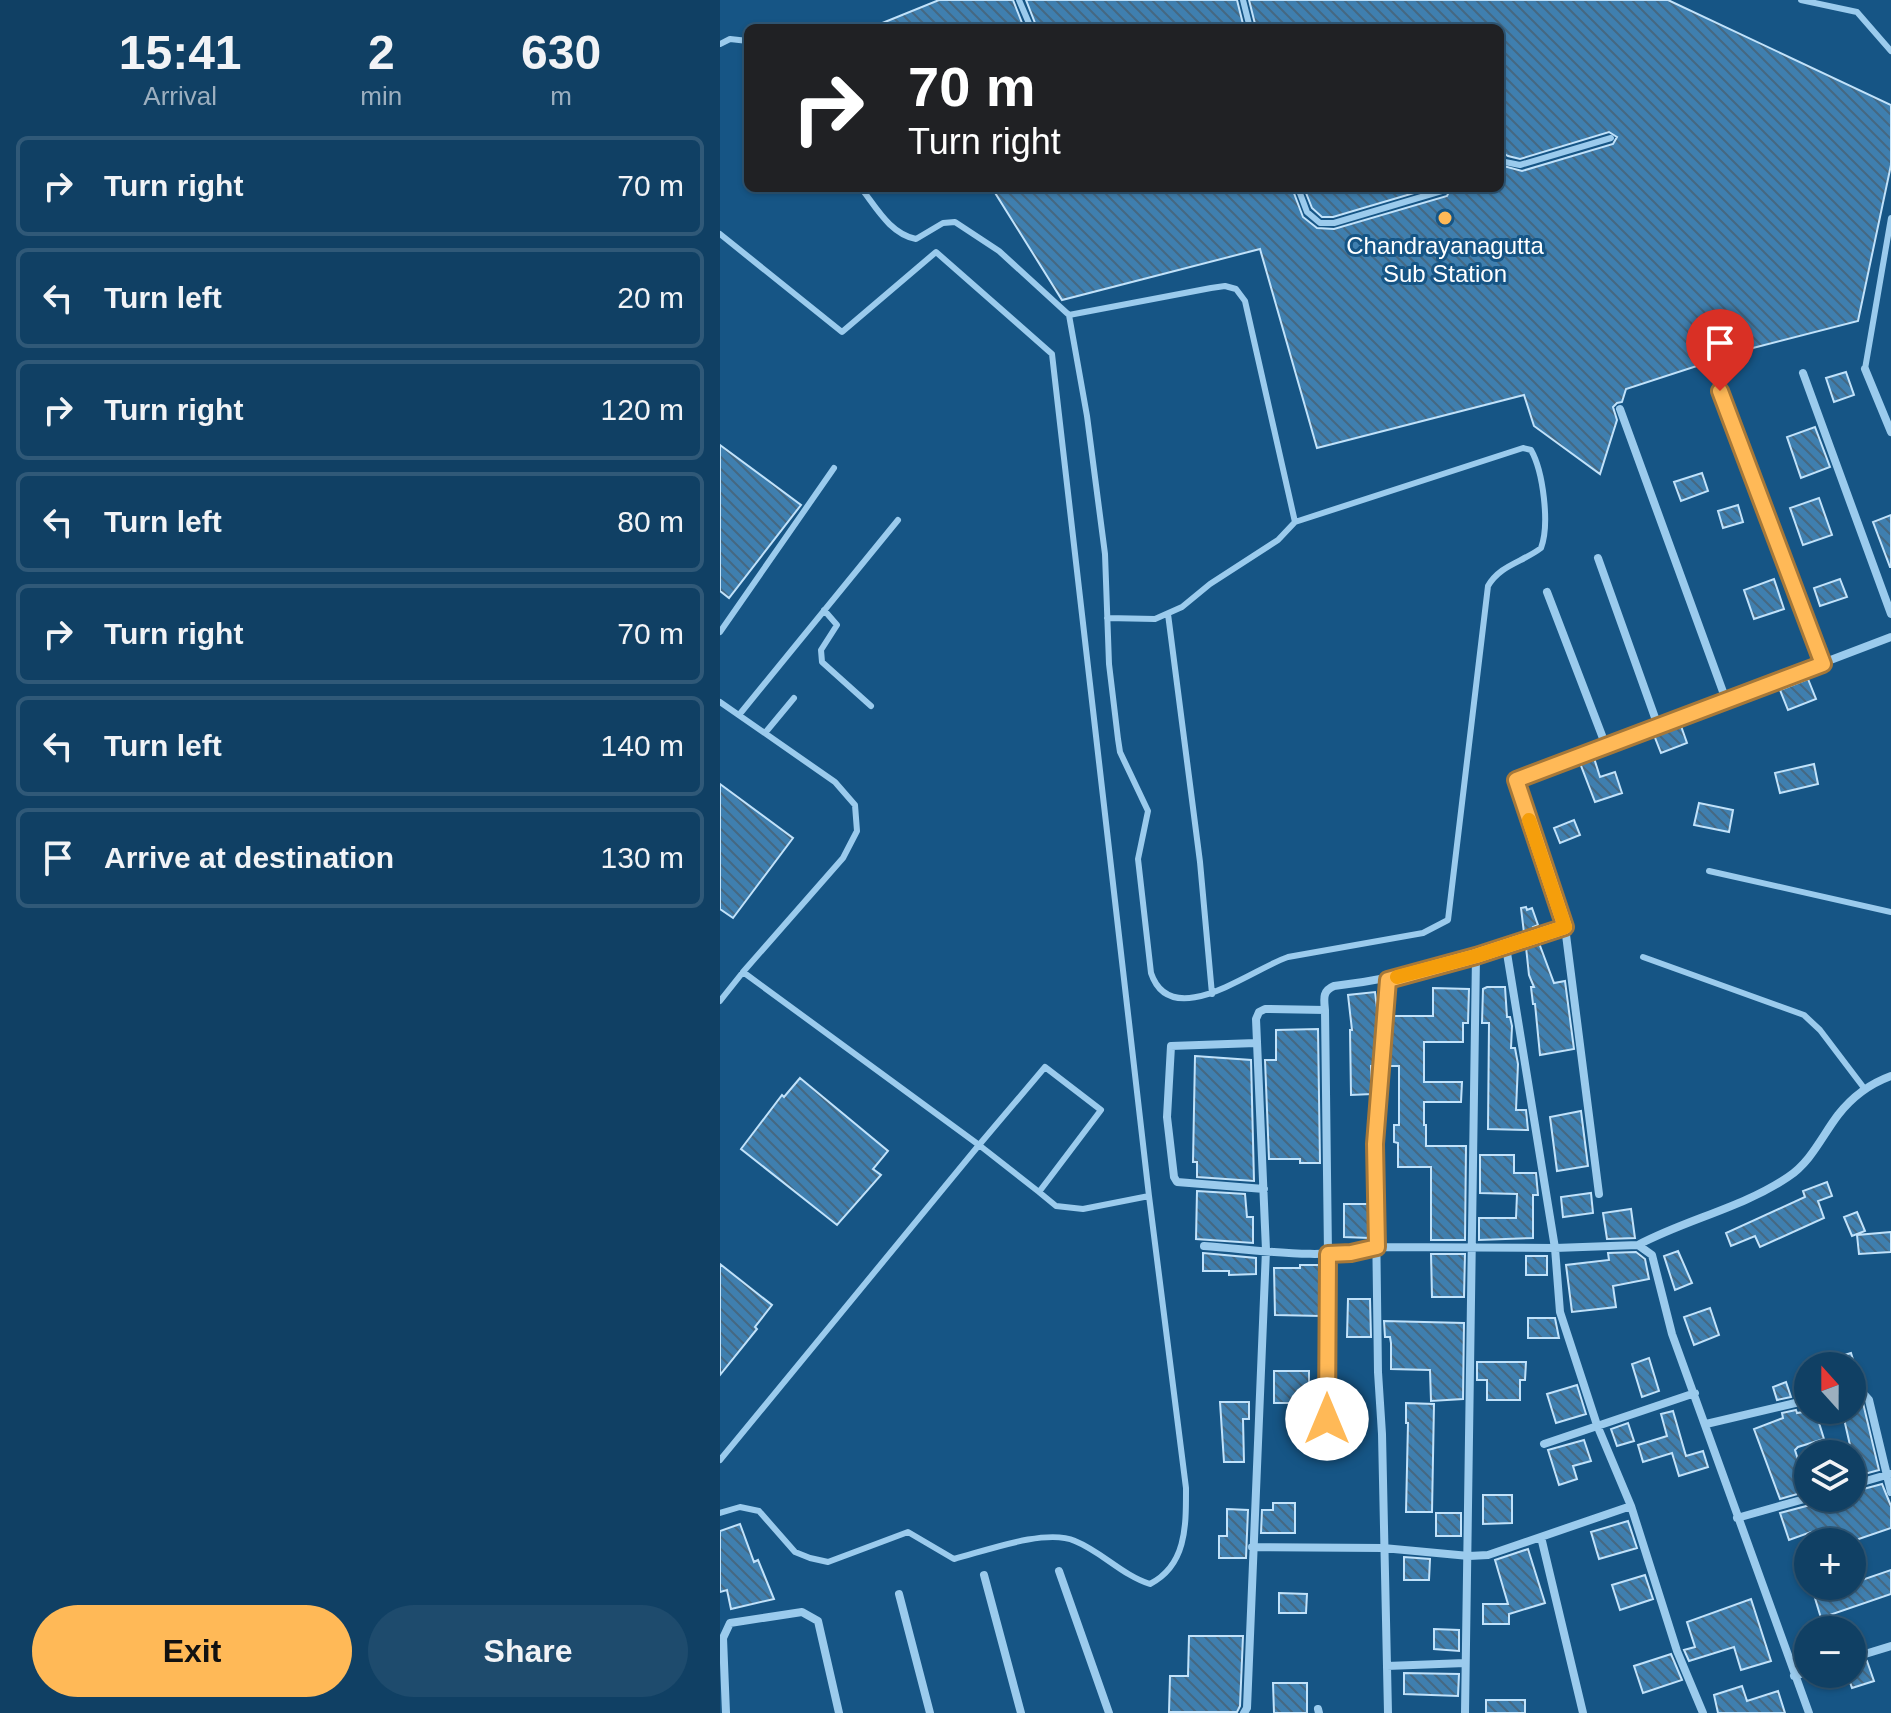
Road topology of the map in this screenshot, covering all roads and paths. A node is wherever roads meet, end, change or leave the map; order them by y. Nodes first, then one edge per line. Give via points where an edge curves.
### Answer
1 (1019, 0) edge
2 (1243, 0) edge
3 (1801, 0) edge
4 (1029, 24) edge
5 (1249, 24) edge
6 (744, 41) edge
7 (720, 44) edge
8 (1891, 51) edge
9 (1611, 138) dead end
10 (1504, 161) edge
11 (864, 192) edge
12 (1300, 192) edge
13 (1438, 192) edge
14 (1891, 218) edge
15 (720, 234) edge
16 (1069, 315) junction
17 (1865, 369) joint
18 (1803, 373) dead end
19 (1720, 391) dead end
20 (1620, 409) dead end
21 (1891, 432) edge
22 (834, 468) dead end
23 (898, 520) dead end
24 (1295, 522) junction
25 (1598, 558) dead end
26 (1547, 592) dead end
27 (824, 610) junction
28 (1168, 614) junction
29 (1891, 614) edge
30 (1107, 618) junction
31 (720, 632) edge
32 (1891, 637) edge
33 (1823, 664) junction
34 (794, 698) dead end
35 (1726, 700) junction
36 (720, 702) edge
37 (871, 706) dead end
38 (739, 715) junction
39 (1658, 726) junction
40 (765, 733) junction
41 (1606, 746) junction
42 (1709, 871) dead end
43 (1891, 912) edge
44 (1565, 927) junction
45 (1506, 947) junction
46 (1476, 956) junction
47 (1643, 957) dead end
48 (743, 972) junction
49 (1388, 980) junction
50 (1212, 994) junction
51 (720, 1001) edge
52 (1325, 1010) junction
53 (1256, 1043) junction
54 (1891, 1076) edge
55 (1864, 1088) junction
56 (979, 1145) junction
57 (1264, 1189) junction
58 (1039, 1192) junction
59 (1599, 1194) dead end
60 (1149, 1196) junction
61 (1638, 1245) junction
62 (1204, 1246) dead end
63 (1377, 1247) junction
64 (1471, 1248) junction
65 (1555, 1248) junction
66 (1266, 1250) junction
67 (1328, 1254) junction
68 (1695, 1393) junction
69 (1866, 1397) edge
70 (1794, 1403) edge
71 (1327, 1419) dead end
72 (1706, 1424) junction
73 (1597, 1425) junction
74 (1544, 1444) dead end
75 (720, 1460) edge
76 (1889, 1475) edge
77 (1866, 1481) edge
78 (1891, 1492) edge
79 (1794, 1502) edge
80 (1631, 1506) junction
81 (720, 1513) edge
82 (1737, 1518) junction
83 (1541, 1537) junction
84 (1252, 1547) junction
85 (1383, 1548) junction
86 (1469, 1556) junction
87 (1059, 1571) dead end
88 (984, 1575) dead end
89 (899, 1594) dead end
90 (1891, 1646) edge
91 (1866, 1654) edge
92 (1465, 1663) junction
93 (1387, 1666) junction
94 (1794, 1676) edge
95 (1799, 1688) edge
96 (726, 1713) edge
97 (839, 1713) edge
98 (930, 1713) edge
99 (1021, 1713) edge
100 (1109, 1713) edge
101 (1244, 1713) edge
102 (1388, 1713) edge
103 (1465, 1713) edge
104 (1583, 1713) edge
105 (1703, 1713) edge
106 (1809, 1713) edge

1 - 4 lane
2 - 5 lane
3 - 8 lane via 1857,12
6 - 7 lane
9 - 10 lane via 1520,165
11 - 16 lane via 905,237 916,239 955,222 999,251
12 - 13 lane via 1307,212 1320,223
14 - 17 lane
15 - 60 lane via 842,332 936,252 1052,354
16 - 24 lane via 1211,288 1236,289 1245,301
16 - 30 lane via 1105,554
17 - 21 street
18 - 29 street
19 - 33 street
20 - 35 street
22 - 31 lane
23 - 27 lane
24 - 28 lane via 1278,540
24 - 50 lane via 1523,448 1531,450 1538,464 1546,526 1541,548 1499,570 1488,586 1448,920 1423,933 1288,957
25 - 39 street
26 - 41 street
27 - 37 lane via 837,625 819,654 822,662
27 - 38 lane
28 - 30 lane via 1155,619
28 - 50 lane
30 - 50 lane via 1120,752 1148,811 1138,859 1151,973 1156,988 1167,996
32 - 33 street
33 - 35 street
34 - 40 lane
35 - 39 street
36 - 38 lane
38 - 40 lane
39 - 41 street
40 - 48 lane via 835,782 855,805 857,831 843,858
41 - 44 street via 1516,780
42 - 43 lane
44 - 45 street
44 - 59 street
45 - 46 street
45 - 65 street
46 - 49 street
46 - 64 street
47 - 55 lane via 1804,1015
48 - 51 lane
48 - 56 lane
49 - 52 street via 1328,988
49 - 63 street via 1375,1144
52 - 53 street via 1265,1009 1256,1019
52 - 67 street
53 - 57 street
53 - 57 street via 1171,1046 1167,1117 1177,1182
54 - 55 street
55 - 61 street via 1790,1176
56 - 58 lane
56 - 58 lane via 1045,1067 1101,1110
56 - 75 lane
57 - 66 street
58 - 60 lane via 1056,1206 1083,1209
60 - 81 lane via 1186,1488 1182,1542 1165,1576 1150,1584 1073,1539 1046,1537 954,1559 908,1532 828,1562 795,1552 759,1511 740,1507
61 - 65 street
61 - 68 street via 1652,1255 1672,1334
62 - 66 street
63 - 64 street
63 - 67 street
63 - 85 street
64 - 65 street
64 - 86 street
65 - 73 street via 1560,1312
66 - 67 street
66 - 84 street
67 - 71 street
68 - 72 street
68 - 73 street
69 - 76 street
70 - 72 street
72 - 82 street
73 - 74 street
73 - 80 street
76 - 77 street
76 - 78 street
79 - 82 street
80 - 83 street
80 - 105 street via 1677,1651
82 - 94 street
83 - 86 street
83 - 104 street
84 - 85 street
84 - 101 street
85 - 86 street
85 - 93 street
86 - 92 street
87 - 100 street
88 - 99 street
89 - 98 street
90 - 91 street
92 - 93 street
92 - 103 street
93 - 102 street
95 - 106 street
96 - 97 street via 723,1638 730,1623 802,1612 818,1621

